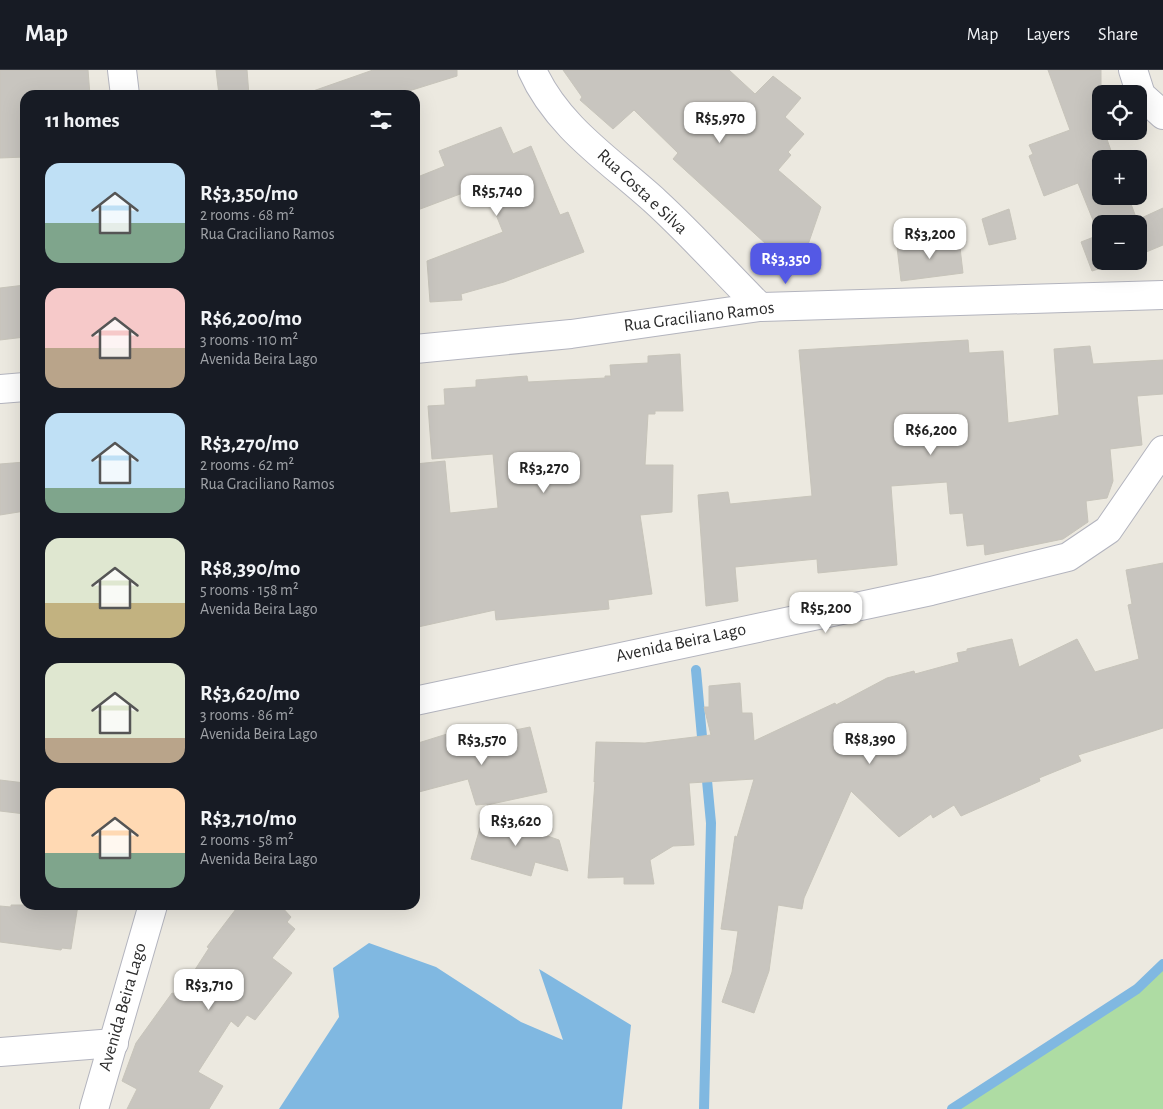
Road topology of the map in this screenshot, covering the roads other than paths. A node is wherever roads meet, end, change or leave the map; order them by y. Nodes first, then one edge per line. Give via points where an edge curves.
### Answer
1 (122, 70) edge
2 (532, 70) edge
3 (1133, 70) edge
4 (124, 90) edge
5 (1163, 115) edge
6 (1163, 294) edge
7 (760, 307) junction
8 (420, 349) edge
9 (20, 387) edge
10 (0, 389) edge
11 (1163, 450) edge
12 (420, 700) edge
13 (152, 910) edge
14 (114, 1043) junction
15 (0, 1052) edge
16 (94, 1109) edge

1 - 4 street
2 - 7 street, Rua Costa e Silva via 566,123 656,202
3 - 5 street via 1141,95
6 - 7 street, Rua Graciliano Ramos
7 - 8 street, Rua Graciliano Ramos via 571,334
9 - 10 street
11 - 12 street, Avenida Beira Lago via 1108,530 1068,557 931,591
13 - 14 street, Avenida Beira Lago
14 - 15 street
14 - 16 street, Avenida Beira Lago

